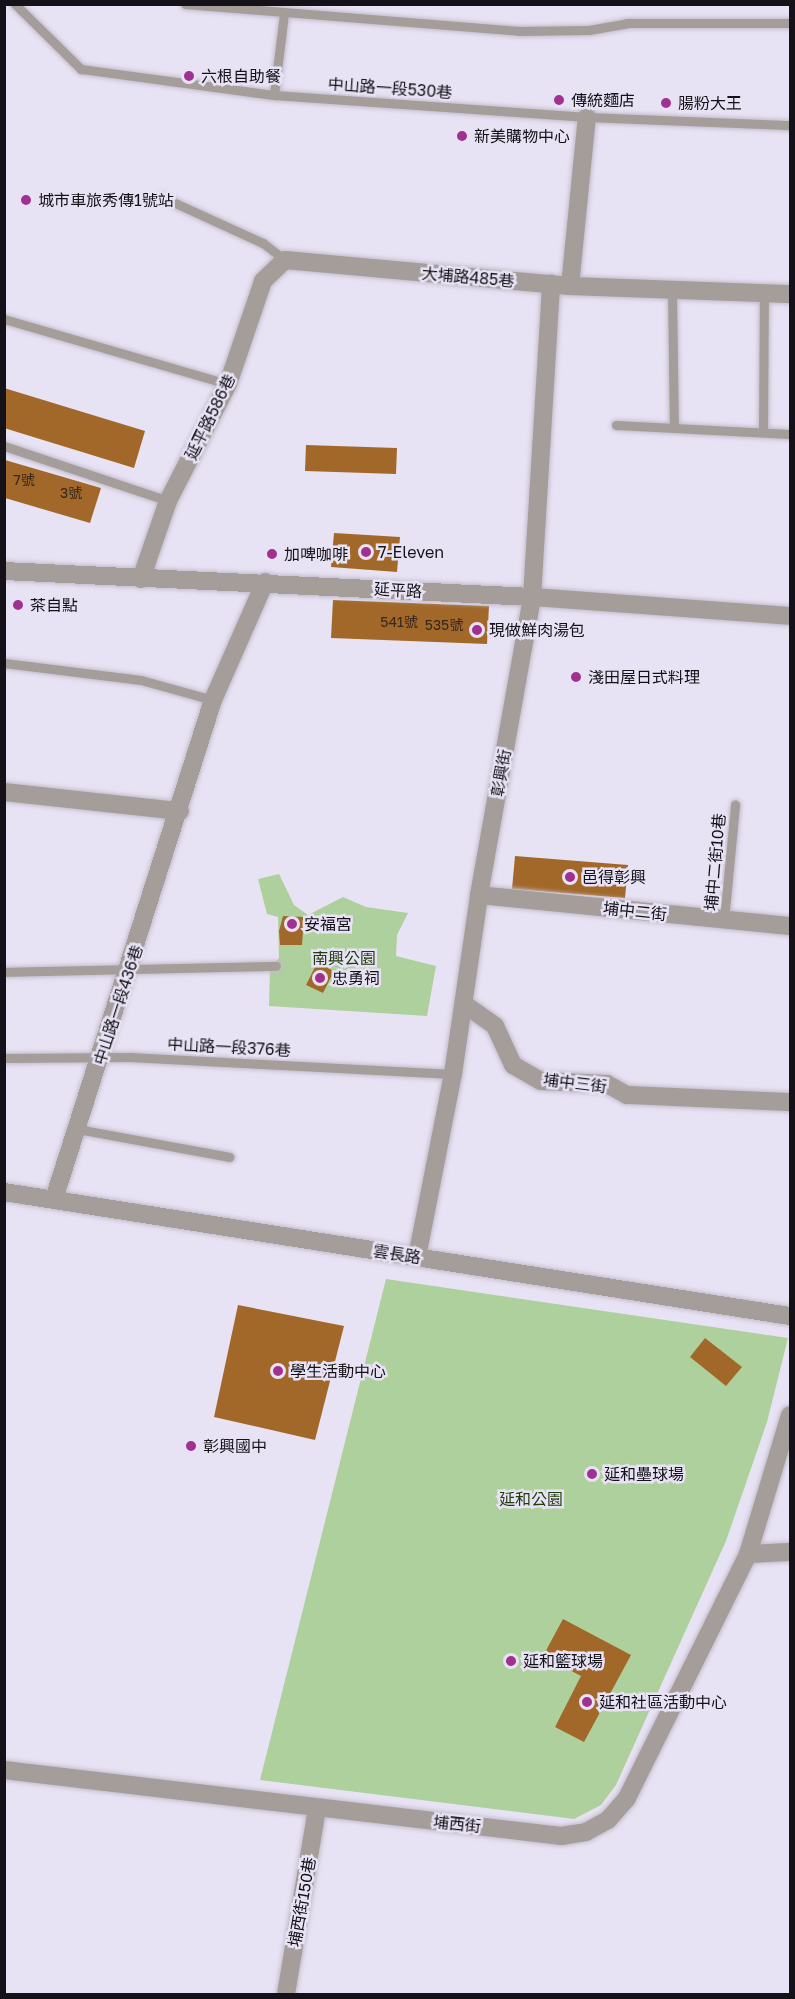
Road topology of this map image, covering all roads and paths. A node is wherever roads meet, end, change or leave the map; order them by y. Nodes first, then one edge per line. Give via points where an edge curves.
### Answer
1 (15, 4) edge
2 (185, 4) edge
3 (284, 14) junction
4 (790, 23) edge
5 (274, 95) junction
6 (587, 117) junction
7 (790, 125) edge
8 (162, 197) dead end
9 (285, 260) junction
10 (551, 284) junction
11 (570, 286) junction
12 (672, 290) junction
13 (764, 293) junction
14 (790, 294) edge
15 (4, 319) edge
16 (228, 384) junction
17 (616, 425) dead end
18 (674, 427) junction
19 (763, 432) junction
20 (790, 434) edge
21 (4, 446) edge
22 (168, 501) junction
23 (4, 571) edge
24 (141, 579) junction
25 (264, 582) junction
26 (532, 597) junction
27 (790, 616) edge
28 (4, 663) edge
29 (213, 700) junction
30 (4, 792) edge
31 (735, 806) dead end
32 (180, 811) junction
33 (479, 895) junction
34 (724, 920) junction
35 (790, 926) edge
36 (276, 966) dead end
37 (130, 970) junction
38 (4, 972) edge
39 (464, 1004) junction
40 (4, 1058) edge
41 (99, 1060) junction
42 (453, 1074) junction
43 (790, 1102) edge
44 (77, 1129) junction
45 (229, 1157) dead end
46 (4, 1192) edge
47 (54, 1199) junction
48 (417, 1257) junction
49 (790, 1316) edge
50 (790, 1415) edge
51 (790, 1552) edge
52 (748, 1554) junction
53 (4, 1770) edge
54 (318, 1809) junction
55 (286, 1995) edge

1 - 5 lane, 中山路一段530巷 via 81,69
2 - 3 lane
3 - 4 lane via 519,31 589,30 627,23
3 - 5 lane
5 - 6 lane, 中山路一段530巷
6 - 7 lane, 中山路一段530巷
6 - 11 street
8 - 9 lane via 263,243
9 - 10 street, 大埔路485巷
9 - 16 street, 延平路586巷 via 263,281
10 - 11 street, 大埔路485巷
10 - 26 street, 彰興街
11 - 12 street, 大埔路485巷
12 - 13 street, 大埔路485巷
12 - 18 lane
13 - 14 street, 大埔路485巷
13 - 19 lane
15 - 16 lane
16 - 22 street, 延平路586巷
17 - 18 lane
18 - 19 lane
19 - 20 lane
21 - 22 lane
22 - 24 street, 延平路586巷
23 - 24 street, 延平路
24 - 25 street, 延平路
25 - 26 street, 延平路
25 - 29 street, 中山路一段436巷
26 - 27 street, 延平路
26 - 33 street, 彰興街
28 - 29 lane via 141,680
29 - 32 street, 中山路一段436巷
30 - 32 street
31 - 34 lane, 埔中二街10巷
32 - 37 street, 中山路一段436巷
33 - 34 street, 埔中二街
33 - 39 street, 彰興街
34 - 35 street, 埔中二街
36 - 37 lane
37 - 38 lane
37 - 41 street, 中山路一段436巷
39 - 42 street, 彰興街
39 - 43 street, 埔中三街 via 495,1026 513,1065 541,1081 607,1084 627,1095
40 - 41 lane, 中山路一段376巷
41 - 42 lane, 中山路一段376巷 via 129,1057
41 - 44 street, 中山路一段436巷
42 - 48 street, 彰興街
44 - 45 lane
44 - 47 street, 中山路一段436巷
46 - 47 street, 雲長路
47 - 48 street, 雲長路
48 - 49 street, 雲長路
50 - 52 street, 埔西街
51 - 52 street
52 - 54 street, 埔西街 via 627,1798 608,1820 586,1832 561,1836
53 - 54 street, 埔西街
54 - 55 street, 埔西街150巷

